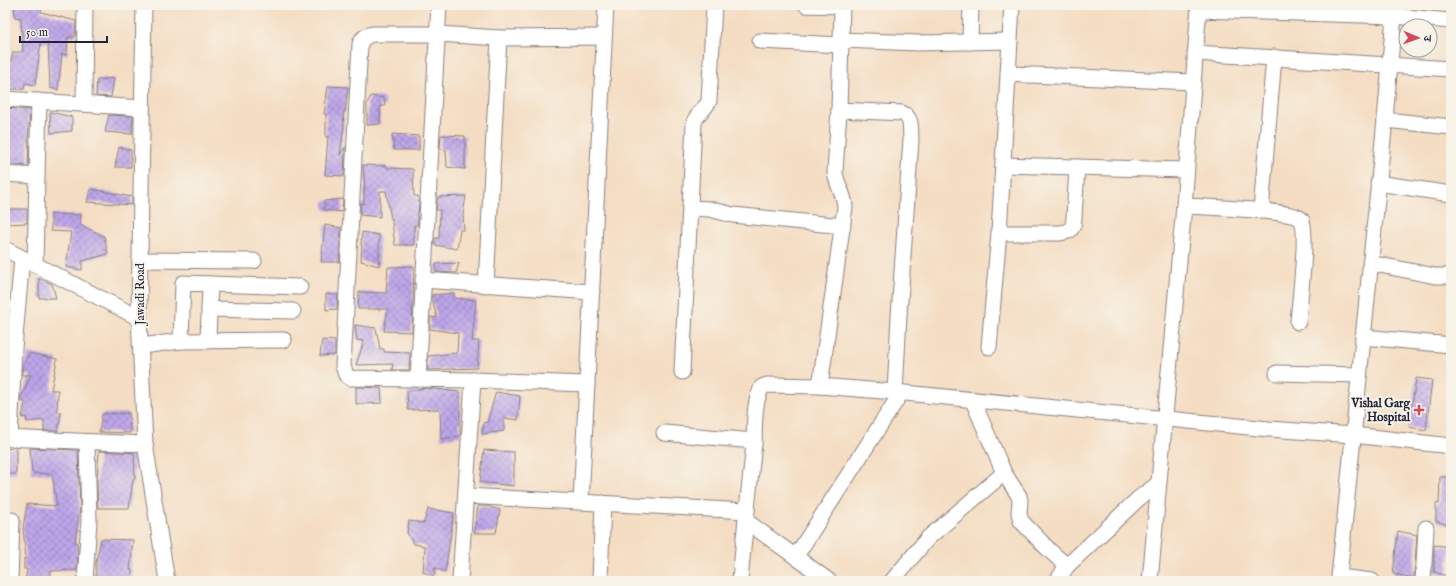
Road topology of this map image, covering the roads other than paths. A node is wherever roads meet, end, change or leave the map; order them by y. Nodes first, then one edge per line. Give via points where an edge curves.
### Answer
1 (85, 5) edge
2 (144, 5) edge
3 (438, 5) edge
4 (606, 5) edge
5 (714, 5) edge
6 (806, 5) edge
7 (971, 5) edge
8 (1012, 5) edge
9 (842, 6) edge
10 (1199, 7) edge
11 (1394, 11) edge
12 (1451, 20) edge
13 (438, 34) junction
14 (604, 37) junction
15 (499, 38) junction
16 (760, 41) dead end
17 (1010, 41) junction
18 (970, 42) junction
19 (841, 43) junction
20 (1195, 53) junction
21 (1274, 58) junction
22 (1390, 64) junction
23 (1451, 69) edge
24 (1008, 74) junction
25 (1192, 82) junction
26 (5, 99) edge
27 (39, 101) junction
28 (84, 104) junction
29 (142, 108) junction
30 (839, 110) junction
31 (1385, 120) junction
32 (1451, 127) edge
33 (1003, 165) junction
34 (1077, 167) junction
35 (1185, 170) junction
36 (5, 174) edge
37 (37, 176) junction
38 (1378, 183) junction
39 (1451, 194) edge
40 (1184, 206) junction
41 (691, 208) junction
42 (1261, 211) junction
43 (842, 226) junction
44 (999, 233) junction
45 (5, 249) edge
46 (140, 260) junction
47 (29, 261) junction
48 (254, 261) dead end
49 (1370, 264) junction
50 (1451, 276) edge
51 (424, 280) junction
52 (210, 284) junction
53 (486, 285) junction
54 (300, 287) dead end
55 (592, 292) junction
56 (209, 309) junction
57 (293, 311) dead end
58 (139, 318) junction
59 (1298, 322) dead end
60 (1363, 337) junction
61 (284, 340) dead end
62 (208, 341) junction
63 (181, 342) junction
64 (1451, 345) edge
65 (141, 346) junction
66 (989, 347) dead end
67 (682, 372) dead end
68 (1277, 373) dead end
69 (1359, 375) junction
70 (418, 379) junction
71 (474, 380) junction
72 (587, 384) junction
73 (820, 386) junction
74 (898, 393) junction
75 (973, 401) junction
76 (1165, 418) junction
77 (664, 433) dead end
78 (1353, 434) junction
79 (7, 438) edge
80 (754, 441) junction
81 (87, 442) junction
82 (145, 444) junction
83 (1451, 446) edge
84 (1004, 473) junction
85 (1159, 483) junction
86 (466, 496) junction
87 (581, 502) junction
88 (603, 503) junction
89 (746, 516) junction
90 (12, 520) dead end
91 (1426, 528) dead end
92 (796, 556) junction
93 (1067, 566) junction
94 (1338, 579) edge
95 (10, 581) edge
96 (85, 581) edge
97 (167, 581) edge
98 (460, 581) edge
99 (600, 581) edge
100 (740, 581) edge
101 (829, 581) edge
102 (892, 581) edge
103 (1057, 581) edge
104 (1150, 581) edge
105 (1372, 581) edge
106 (1423, 581) edge

1 - 28 street
2 - 29 street, Jawadi Road
3 - 13 street
4 - 14 street
5 - 41 street via 710,97 708,105 698,114 694,123
6 - 9 street
7 - 18 street
8 - 17 street
9 - 19 street
10 - 11 street
10 - 20 street
11 - 12 street
11 - 22 street
13 - 15 street
13 - 51 street
13 - 70 street via 368,35 361,41 358,51 343,366 350,378
14 - 15 street
14 - 55 street
15 - 53 street
16 - 19 street
17 - 18 street
17 - 24 street
18 - 19 street
19 - 30 street
20 - 21 street
20 - 25 street
21 - 22 street
21 - 42 street
22 - 23 street
22 - 31 street
24 - 25 street
24 - 33 street
25 - 35 street
26 - 27 street
27 - 28 street
27 - 37 street
28 - 29 street
29 - 46 street, Jawadi Road
30 - 43 street via 835,172 845,204
30 - 74 street via 902,113 909,119 911,139 899,316
31 - 32 street
31 - 38 street
33 - 34 street
33 - 44 street
34 - 35 street
34 - 44 street via 1074,218 1069,232
35 - 40 street
36 - 37 street
37 - 47 street
38 - 39 street
38 - 49 street
40 - 42 street
40 - 76 street
41 - 43 street
41 - 67 street
42 - 59 street via 1295,215 1303,224
43 - 73 street
44 - 66 street
45 - 47 street
46 - 48 street
46 - 58 street, Jawadi Road
47 - 58 street
47 - 79 street via 14,348
49 - 50 street via 1435,276
49 - 60 street
51 - 53 street
51 - 70 street
52 - 54 street
52 - 56 street
52 - 63 street via 183,283
53 - 55 street
55 - 72 street
56 - 57 street
56 - 62 street
58 - 65 street, Jawadi Road
60 - 64 street
60 - 69 street
61 - 62 street
62 - 63 street
63 - 65 street
65 - 82 street, Jawadi Road
68 - 69 street
69 - 78 street
70 - 71 street
71 - 72 street
71 - 86 street
72 - 87 street
73 - 74 street
73 - 80 street via 774,384 762,387 756,402
74 - 75 street
74 - 92 street
75 - 76 street
75 - 84 street
76 - 78 street via 1269,429
76 - 85 street
77 - 80 street
78 - 83 street
78 - 94 street
79 - 81 street
80 - 89 street
81 - 82 street
81 - 96 street via 89,520
82 - 97 street, Jawadi Road
84 - 93 street via 1019,496 1019,513 1023,523
84 - 102 street via 928,538
85 - 93 street via 1138,499
85 - 104 street
86 - 87 street
86 - 98 street
87 - 88 street
88 - 89 street
88 - 99 street
89 - 92 street via 770,539
89 - 100 street
90 - 95 street
91 - 106 street
92 - 101 street
93 - 103 street
94 - 105 street

